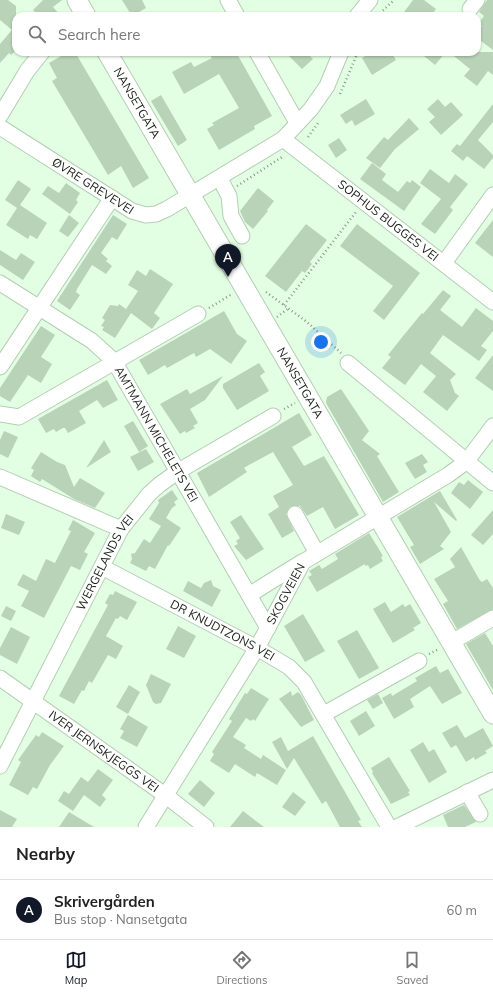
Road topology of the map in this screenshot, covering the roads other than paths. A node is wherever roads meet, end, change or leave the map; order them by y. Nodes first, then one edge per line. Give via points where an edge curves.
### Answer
1 (77, 0) edge
2 (228, 0) edge
3 (84, 12) edge
4 (235, 12) edge
5 (39, 56) edge
6 (109, 56) edge
7 (259, 56) edge
8 (339, 56) edge
9 (0, 116) edge
10 (294, 119) dead end
11 (0, 127) edge
12 (283, 139) junction
13 (224, 185) junction
14 (493, 195) edge
15 (191, 196) junction
16 (112, 198) junction
17 (242, 236) dead end
18 (444, 263) junction
19 (0, 284) edge
20 (493, 302) edge
21 (38, 308) junction
22 (198, 314) road end
23 (114, 361) junction
24 (348, 363) road end
25 (0, 367) edge
26 (0, 414) edge
27 (273, 416) dead end
28 (493, 426) edge
29 (466, 462) junction
30 (177, 472) junction
31 (0, 477) edge
32 (493, 483) edge
33 (295, 514) dead end
34 (378, 516) junction
35 (121, 529) junction
36 (317, 553) junction
37 (303, 562) junction
38 (102, 567) junction
39 (249, 595) junction
40 (493, 618) edge
41 (268, 628) junction
42 (452, 642) junction
43 (257, 648) junction
44 (418, 661) road end
45 (0, 678) edge
46 (34, 701) junction
47 (324, 714) junction
48 (493, 714) edge
49 (0, 766) edge
50 (493, 780) edge
51 (467, 792) junction
52 (165, 795) junction
53 (480, 814) dead end
54 (146, 827) edge
55 (206, 827) edge
56 (389, 827) edge
57 (397, 827) edge

1 - 3 main road
2 - 4 street
5 - 9 street
6 - 15 main road, NANSETGATA
7 - 10 street
8 - 12 street, ØVRE GREVEVEI via 327,86 311,109
11 - 16 street, ØVRE GREVEVEI
12 - 13 street, ØVRE GREVEVEI
12 - 18 street, SOPHUS BUGGES VEI
13 - 15 street, ØVRE GREVEVEI
13 - 17 street via 231,216
14 - 18 street
15 - 16 street, ØVRE GREVEVEI via 156,214 146,215 132,211
15 - 34 main road, NANSETGATA
16 - 21 street
18 - 20 street, SOPHUS BUGGES VEI
19 - 21 street, AMTMANN MICHELETS VEI
21 - 23 street, AMTMANN MICHELETS VEI via 92,341
21 - 25 street
22 - 23 street
23 - 26 street via 19,416
23 - 30 street, AMTMANN MICHELETS VEI
24 - 29 street
27 - 30 street, WERGELANDS VEI
28 - 29 street, SKOGVEIEN
29 - 32 street
29 - 34 street, SKOGVEIEN
30 - 35 street, WERGELANDS VEI via 149,494
30 - 39 street, AMTMANN MICHELETS VEI
31 - 35 street
33 - 36 street
34 - 36 street, SKOGVEIEN
34 - 42 main road, NANSETGATA
35 - 38 street, WERGELANDS VEI
36 - 37 street, SKOGVEIEN
37 - 39 street
37 - 41 street, SKOGVEIEN
38 - 43 street, DR KNUDTZONS VEI
38 - 46 street, WERGELANDS VEI
39 - 41 street, AMTMANN MICHELETS VEI
40 - 42 street
41 - 43 street, SKOGVEIEN
42 - 48 main road, NANSETGATA
43 - 47 street, DR KNUDTZONS VEI via 297,674
43 - 52 street, SKOGVEIEN
44 - 47 street
45 - 46 street, IVER JERNSKJEGGS VEI
46 - 49 street, WERGELANDS VEI
46 - 52 street, IVER JERNSKJEGGS VEI
47 - 56 street, DR KNUDTZONS VEI
50 - 51 street
51 - 53 street
51 - 57 street
52 - 54 street, SKOGVEIEN
52 - 55 street, IVER JERNSKJEGGS VEI

